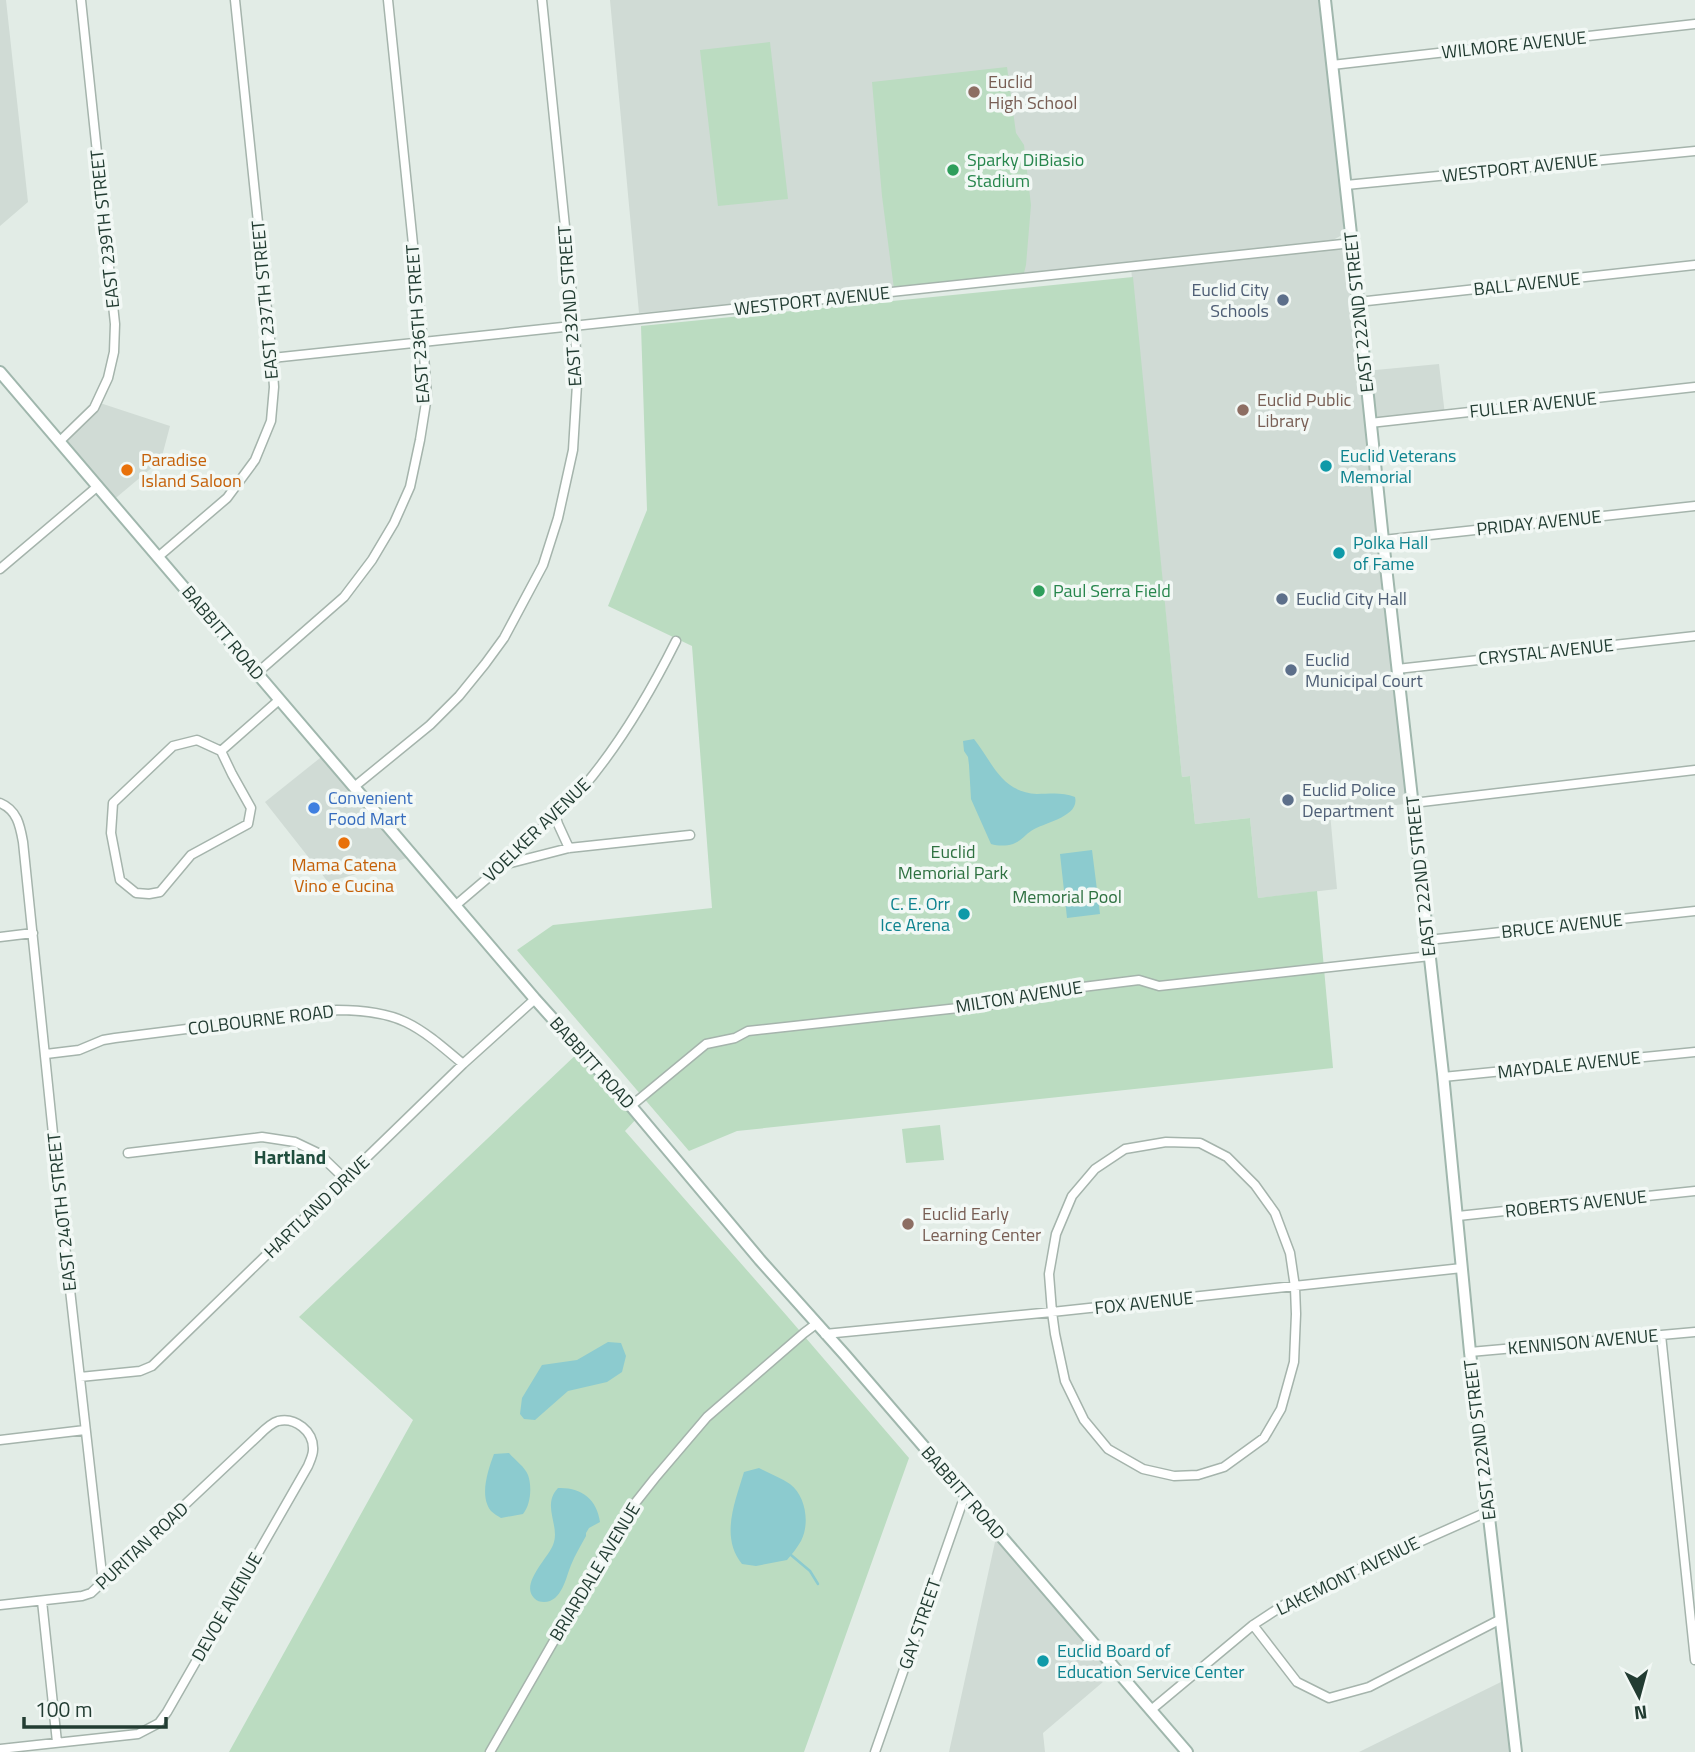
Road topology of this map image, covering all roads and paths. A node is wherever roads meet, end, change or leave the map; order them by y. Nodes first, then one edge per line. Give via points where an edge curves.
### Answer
1 (81, 0) edge
2 (235, 0) edge
3 (388, 0) edge
4 (542, 0) edge
5 (1325, 0) edge
6 (1695, 24) edge
7 (1332, 65) junction
8 (1695, 151) edge
9 (1346, 186) junction
10 (1352, 243) junction
11 (1695, 265) edge
12 (1358, 303) junction
13 (575, 325) junction
14 (423, 342) junction
15 (272, 358) junction
16 (0, 372) edge
17 (1695, 387) edge
18 (1370, 423) junction
19 (60, 441) junction
20 (97, 486) junction
21 (1695, 506) edge
22 (1383, 540) junction
23 (158, 557) junction
24 (0, 569) edge
25 (1695, 636) edge
26 (676, 641) dead end
27 (1397, 669) junction
28 (257, 673) junction
29 (279, 700) junction
30 (221, 751) junction
31 (1695, 770) edge
32 (354, 787) junction
33 (0, 803) edge
34 (1413, 803) junction
35 (555, 814) junction
36 (690, 835) dead end
37 (569, 848) junction
38 (503, 865) junction
39 (456, 905) junction
40 (1695, 911) edge
41 (33, 933) junction
42 (0, 937) edge
43 (1428, 940) junction
44 (1430, 956) junction
45 (535, 999) junction
46 (1695, 1052) edge
47 (46, 1054) junction
48 (463, 1064) junction
49 (1443, 1077) junction
50 (631, 1106) junction
51 (128, 1153) dead end
52 (345, 1180) junction
53 (1695, 1191) edge
54 (1458, 1216) junction
55 (1462, 1268) junction
56 (1295, 1287) junction
57 (1052, 1312) junction
58 (816, 1324) junction
59 (1695, 1332) edge
60 (825, 1334) junction
61 (1661, 1335) junction
62 (1470, 1352) junction
63 (80, 1377) junction
64 (85, 1430) junction
65 (259, 1435) joint
66 (0, 1440) edge
67 (965, 1495) junction
68 (1489, 1511) junction
69 (103, 1583) junction
70 (42, 1601) junction
71 (0, 1605) edge
72 (1501, 1619) junction
73 (1252, 1625) junction
74 (1695, 1660) edge
75 (1152, 1710) junction
76 (57, 1742) junction
77 (0, 1749) edge
78 (490, 1752) edge
79 (874, 1752) edge
80 (1187, 1752) edge
81 (1516, 1752) edge

1 - 19 street, EAST 239TH STREET via 115,324 114,352 94,408
2 - 15 street, EAST 237TH STREET
3 - 14 street, EAST 236TH STREET
4 - 13 street, EAST 232ND STREET
5 - 7 main road, EAST 222ND STREET
6 - 7 street, WILMORE AVENUE
7 - 9 main road, EAST 222ND STREET
8 - 9 street, WESTPORT AVENUE
9 - 10 main road, EAST 222ND STREET
10 - 12 main road, EAST 222ND STREET
10 - 13 street, WESTPORT AVENUE
11 - 12 street, BALL AVENUE
12 - 18 main road, EAST 222ND STREET
13 - 14 street, WESTPORT AVENUE
13 - 32 street, EAST 232ND STREET via 573,450 543,565 504,638 459,696
14 - 15 street, WESTPORT AVENUE
14 - 28 street, EAST 236TH STREET via 426,396 421,429 410,487 394,523 344,597
15 - 23 street, EAST 237TH STREET via 271,421 255,460 227,498
16 - 19 main road, BABBITT ROAD
17 - 18 street, FULLER AVENUE
18 - 22 main road, EAST 222ND STREET
19 - 20 main road, BABBITT ROAD
20 - 23 main road, BABBITT ROAD
20 - 24 street
21 - 22 street, PRIDAY AVENUE
22 - 27 main road, EAST 222ND STREET
23 - 28 main road, BABBITT ROAD
25 - 27 street, CRYSTAL AVENUE
26 - 35 street, VOELKER AVENUE via 619,742
27 - 34 main road, EAST 222ND STREET
28 - 29 main road, BABBITT ROAD
29 - 30 street
29 - 32 main road, BABBITT ROAD
30 - 30 street via 197,740 173,746 113,803 111,832 120,880 136,893 160,892 191,855 248,824 251,808
31 - 34 street
32 - 39 main road, BABBITT ROAD
33 - 41 street, EAST 240TH STREET via 17,816
34 - 43 main road, EAST 222ND STREET
35 - 37 street
35 - 38 street, VOELKER AVENUE
36 - 37 street
37 - 38 street
38 - 39 street, VOELKER AVENUE
39 - 45 main road, BABBITT ROAD
40 - 43 street, BRUCE AVENUE
41 - 42 street
41 - 47 street, EAST 240TH STREET
43 - 44 main road, EAST 222ND STREET
44 - 49 main road, EAST 222ND STREET
44 - 50 street, MILTON AVENUE via 1160,986 1139,980 1010,996 988,1004 748,1031 706,1044
45 - 48 street, HARTLAND DRIVE
45 - 50 main road, BABBITT ROAD
46 - 49 street, MAYDALE AVENUE
47 - 48 street, COLBOURNE ROAD via 79,1050 115,1038 363,1010 415,1025
47 - 63 street, EAST 240TH STREET
48 - 52 street, HARTLAND DRIVE
49 - 54 main road, EAST 222ND STREET
50 - 58 main road, BABBITT ROAD
51 - 52 street via 262,1137 295,1142 318,1153
52 - 63 street, HARTLAND DRIVE via 152,1366
53 - 54 street, ROBERTS AVENUE
54 - 55 main road, EAST 222ND STREET
55 - 56 street, FOX AVENUE
55 - 62 main road, EAST 222ND STREET
56 - 57 street, FOX AVENUE
56 - 57 street via 1290,1254 1275,1213 1255,1185 1227,1157 1200,1143 1166,1142 1125,1149 1096,1169 1072,1196 1056,1234 1049,1274
56 - 57 street via 1294,1362 1280,1409 1264,1438 1224,1467 1198,1475 1174,1476 1143,1469 1108,1449 1084,1420 1065,1381
57 - 60 street, FOX AVENUE
58 - 60 main road, BABBITT ROAD
58 - 78 street, BRIARDALE AVENUE via 708,1417 628,1512
59 - 61 street, KENNISON AVENUE
60 - 67 main road, BABBITT ROAD
61 - 62 street, KENNISON AVENUE
61 - 74 street
62 - 68 main road, EAST 222ND STREET
63 - 64 street, EAST 240TH STREET
64 - 66 street
64 - 69 street, EAST 240TH STREET
65 - 69 street, PURITAN ROAD
65 - 76 street, DEVOE AVENUE via 275,1421 289,1421 308,1433 313,1453 167,1712 159,1723 138,1734
67 - 75 main road, BABBITT ROAD
67 - 79 street, GAY STREET
68 - 72 main road, EAST 222ND STREET
68 - 73 street, LAKEMONT AVENUE via 1296,1597
69 - 70 street, PURITAN ROAD via 82,1597
70 - 71 street, PURITAN ROAD
70 - 76 street
72 - 73 street via 1369,1687 1329,1698 1297,1682
72 - 81 main road, EAST 222ND STREET
73 - 75 street, LAKEMONT AVENUE
75 - 80 main road, BABBITT ROAD
76 - 77 street, DEVOE AVENUE

